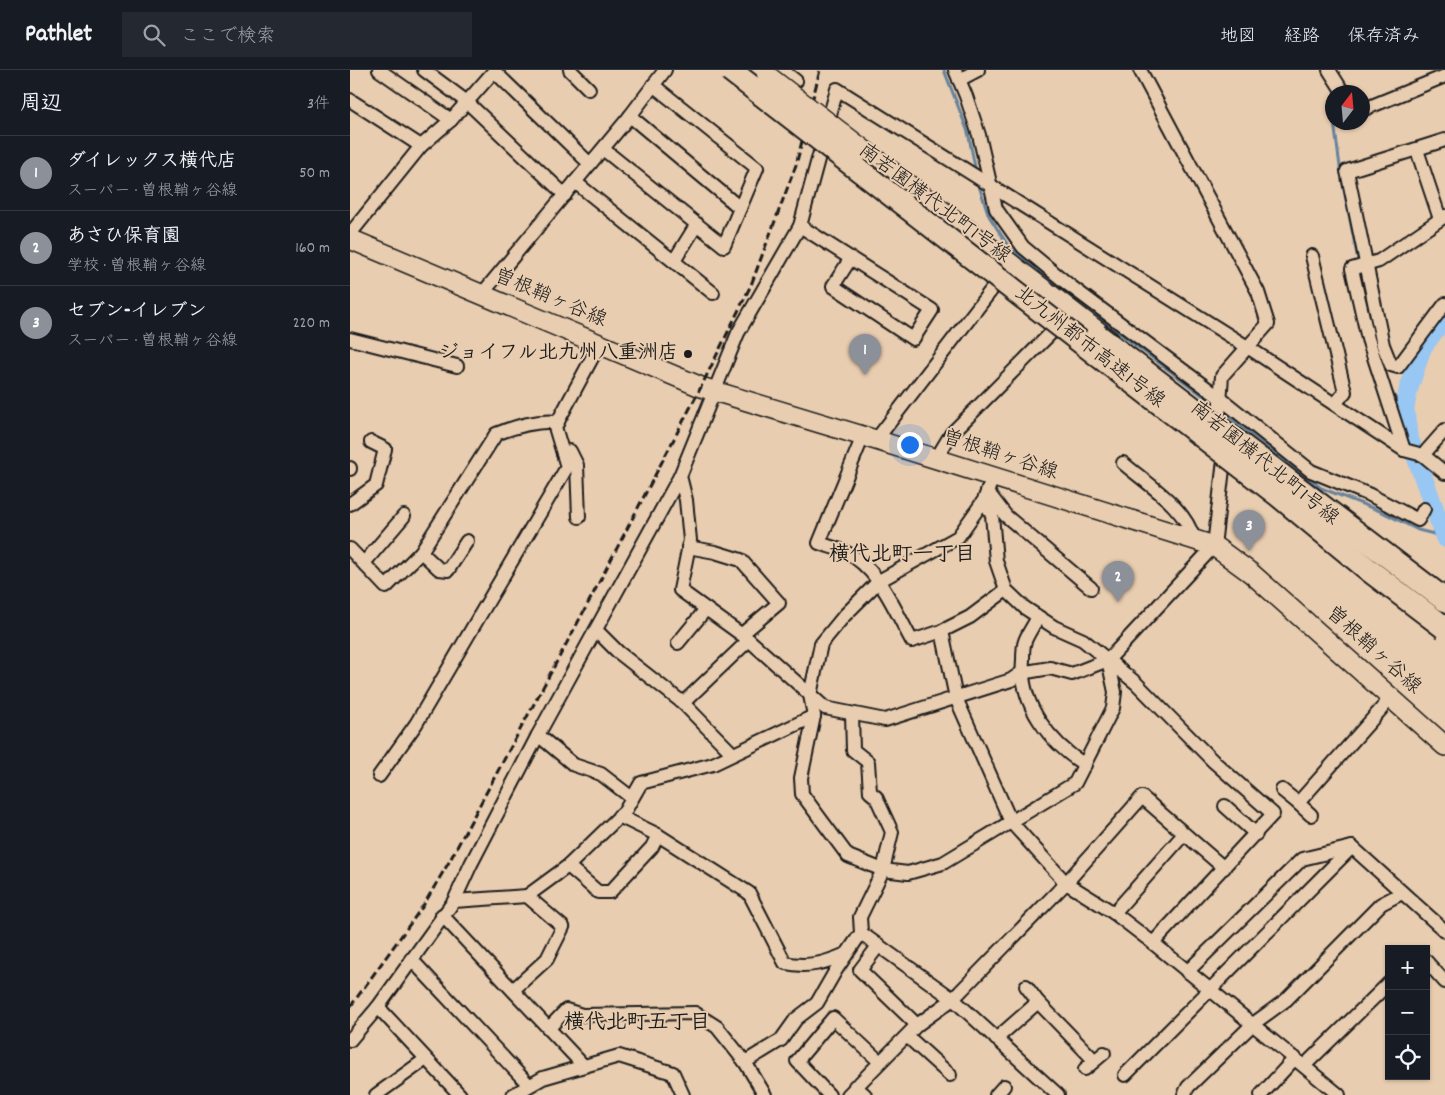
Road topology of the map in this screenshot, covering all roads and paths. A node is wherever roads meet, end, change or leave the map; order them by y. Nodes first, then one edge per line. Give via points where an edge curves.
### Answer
1 (379, 70) edge
2 (424, 70) edge
3 (570, 70) edge
4 (665, 70) edge
5 (723, 70) edge
6 (978, 70) edge
7 (1140, 70) edge
8 (1329, 70) edge
9 (494, 71) edge
10 (755, 73) edge
11 (957, 75) edge
12 (1445, 76) edge
13 (796, 81) dead end
14 (653, 85) junction
15 (1339, 85) edge
16 (589, 89) dead end
17 (350, 100) edge
18 (467, 102) junction
19 (1370, 107) edge
20 (630, 116) junction
21 (451, 120) junction
22 (1445, 140) edge
23 (421, 146) junction
24 (603, 149) junction
25 (1417, 150) junction
26 (590, 164) junction
27 (575, 182) junction
28 (991, 184) junction
29 (565, 195) junction
30 (740, 208) junction
31 (1443, 218) edge
32 (697, 224) junction
33 (800, 226) junction
34 (350, 234) edge
35 (350, 239) edge
36 (1312, 256) dead end
37 (851, 258) junction
38 (674, 261) junction
39 (1366, 264) junction
40 (998, 280) junction
41 (713, 293) dead end
42 (482, 294) junction
43 (1445, 304) edge
44 (1058, 326) junction
45 (1381, 336) junction
46 (1368, 338) junction
47 (350, 340) edge
48 (599, 345) junction
49 (1249, 348) junction
50 (457, 366) dead end
51 (715, 391) junction
52 (1220, 398) junction
53 (1335, 404) junction
54 (558, 422) junction
55 (1217, 422) junction
56 (1445, 430) edge
57 (870, 438) junction
58 (371, 442) dead end
59 (1404, 450) junction
60 (563, 454) junction
61 (1423, 456) junction
62 (936, 459) junction
63 (1224, 460) junction
64 (1123, 463) dead end
65 (1445, 473) edge
66 (680, 476) junction
67 (988, 489) junction
68 (1310, 496) junction
69 (350, 504) edge
70 (1424, 509) dead end
71 (404, 516) dead end
72 (579, 516) dead end
73 (1194, 540) junction
74 (467, 541) dead end
75 (1214, 546) junction
76 (688, 547) junction
77 (350, 549) edge
78 (421, 552) junction
79 (364, 563) junction
80 (878, 582) junction
81 (1445, 585) edge
82 (1091, 588) dead end
83 (1006, 590) junction
84 (1445, 594) edge
85 (1445, 600) edge
86 (706, 609) junction
87 (1038, 617) junction
88 (1445, 628) edge
89 (596, 630) junction
90 (942, 631) junction
91 (1445, 636) edge
92 (746, 637) junction
93 (678, 642) dead end
94 (1108, 660) junction
95 (1021, 673) junction
96 (810, 695) junction
97 (956, 698) junction
98 (1391, 698) junction
99 (683, 704) junction
100 (852, 714) junction
101 (814, 716) junction
102 (538, 735) junction
103 (1445, 746) edge
104 (733, 754) junction
105 (1085, 765) junction
106 (379, 776) dead end
107 (1282, 790) dead end
108 (632, 798) junction
109 (1298, 803) junction
110 (1225, 806) dead end
111 (1311, 815) dead end
112 (619, 816) junction
113 (1011, 822) junction
114 (1184, 834) junction
115 (1256, 834) junction
116 (658, 835) junction
117 (1352, 847) junction
118 (568, 866) junction
119 (1224, 868) junction
120 (883, 870) junction
121 (1066, 883) junction
122 (1402, 892) junction
123 (527, 896) junction
124 (454, 901) junction
125 (1114, 913) junction
126 (442, 915) junction
127 (1445, 931) edge
128 (861, 933) junction
129 (1153, 943) junction
130 (879, 946) junction
131 (846, 954) junction
132 (411, 959) junction
133 (1430, 965) edge
134 (1187, 972) junction
135 (1445, 982) edge
136 (1026, 986) dead end
137 (1385, 987) edge
138 (1210, 988) junction
139 (512, 990) junction
140 (953, 999) junction
141 (1038, 1002) junction
142 (378, 1007) junction
143 (1253, 1024) junction
144 (918, 1025) junction
145 (549, 1028) junction
146 (907, 1036) junction
147 (996, 1038) junction
148 (350, 1040) edge
149 (426, 1059) junction
150 (1094, 1060) dead end
151 (745, 1062) junction
152 (880, 1062) junction
153 (1299, 1062) junction
154 (583, 1064) junction
155 (950, 1075) dead end
156 (1125, 1075) dead end
157 (529, 1085) junction
158 (856, 1092) edge
159 (1336, 1094) edge
160 (376, 1095) edge
161 (460, 1095) edge
162 (513, 1095) edge
163 (683, 1095) edge
164 (765, 1095) edge
165 (829, 1095) edge
166 (1058, 1095) edge
167 (1184, 1095) edge
168 (1260, 1095) edge

1 - 21 street
2 - 18 street
3 - 16 street
4 - 14 street
5 - 10 street, 南若園横代北町1号線
6 - 11 street
7 - 49 street via 1258,292 1268,324
8 - 15 street
9 - 18 street
9 - 26 street
10 - 13 street
10 - 40 street, 南若園横代北町1号線, bridge via 868,180
10 - 55 street, 南若園横代北町1号線, bridge via 866,151
10 - 68 highway, 北九州都市高速1号線, bridge
10 - 88 highway, 北九州都市高速1号線, bridge via 1370,571
11 - 28 street via 976,127
12 - 19 street
14 - 20 street
14 - 30 street via 757,168
17 - 23 street
18 - 21 street
18 - 29 street
20 - 24 street
20 - 30 street
21 - 23 street
22 - 25 street
23 - 34 street
24 - 26 street
24 - 32 street
25 - 31 street
25 - 39 street via 1347,171
26 - 27 street
27 - 29 street
27 - 38 street
28 - 33 street via 837,89
28 - 49 street
28 - 52 street via 996,209 1023,247
29 - 42 street
30 - 32 street via 724,246
31 - 39 street via 1379,261
32 - 38 street
33 - 37 street
33 - 51 street via 738,333
35 - 42 main road, 曽根鞘ヶ谷線
36 - 53 street via 1345,392
37 - 37 street via 932,310 913,339 833,286
38 - 41 street
39 - 45 street
39 - 46 street via 1352,269
40 - 44 street, 南若園横代北町1号線
40 - 57 street
42 - 48 main road, 曽根鞘ヶ谷線
43 - 45 street via 1398,367 1390,365
44 - 62 street via 951,434
44 - 63 street, 南若園横代北町1号線
45 - 46 street
46 - 59 street
47 - 50 street
48 - 51 main road, 曽根鞘ヶ谷線
48 - 54 street
49 - 52 street via 1222,376
49 - 53 street
51 - 57 main road, 曽根鞘ヶ谷線
51 - 66 street
52 - 55 street
52 - 70 street via 1311,470 1418,520
53 - 59 street
54 - 60 street via 555,427
54 - 78 street via 515,426 496,434
55 - 63 street
55 - 84 street, 南若園横代北町1号線
56 - 61 street
57 - 62 main road, 曽根鞘ヶ谷線
57 - 80 street via 819,543 846,552
58 - 69 street via 385,449 376,485
59 - 61 street
60 - 72 street via 570,451 577,465
60 - 106 street via 567,467 416,724
61 - 65 street
62 - 67 main road, 曽根鞘ヶ谷線
63 - 75 street
63 - 91 street, 南若園横代北町1号線
64 - 73 street via 1175,508 1191,530
66 - 76 street via 686,500
66 - 89 street
67 - 73 main road, 曽根鞘ヶ谷線
67 - 80 street via 958,537
67 - 82 street via 1006,516
67 - 83 street via 996,561
68 - 81 highway, bridge
68 - 85 highway, 北九州都市高速1号線, bridge
71 - 79 street
73 - 75 main road, 曽根鞘ヶ谷線
74 - 78 street via 448,570 439,570
75 - 94 street
75 - 98 main road, 曽根鞘ヶ谷線 via 1251,573
76 - 86 street via 680,590
76 - 92 street via 741,560 779,602
77 - 79 street
78 - 79 street via 386,587
80 - 90 street via 912,641
80 - 96 street via 821,644
83 - 87 street
83 - 90 street via 970,617
86 - 92 street
86 - 93 street
87 - 94 street via 1083,640
87 - 95 street via 1024,642
89 - 99 street via 618,652
89 - 102 street
90 - 97 street
92 - 96 street
92 - 99 street
94 - 95 street via 1072,674 1050,668
94 - 105 street via 1115,692 1113,708
94 - 115 street via 1136,683 1213,761 1274,814
95 - 97 street via 1011,680
95 - 105 street via 1027,700 1044,728 1067,754
96 - 100 street via 825,708
96 - 101 street
97 - 100 street via 885,720
97 - 113 street
98 - 103 main road, 曽根鞘ヶ谷線
98 - 109 street
99 - 104 street
100 - 120 street via 853,750 868,762 870,792 876,797 892,832
101 - 104 street
101 - 120 street via 801,778 802,794 848,856
102 - 108 street via 574,765 601,774
102 - 124 street
104 - 108 street via 713,764 641,783
105 - 113 street via 1075,783
107 - 109 street
108 - 112 street
109 - 111 street
110 - 115 street
112 - 116 street
112 - 118 street
113 - 120 street via 943,863 908,873
113 - 121 street
114 - 119 street
114 - 121 street via 1142,797
114 - 125 street
115 - 119 street
116 - 118 street via 610,892 598,892
116 - 131 street via 749,893 785,963 802,967
117 - 122 street
117 - 134 street via 1302,859
117 - 138 street
118 - 123 street
119 - 129 street
120 - 128 street via 860,917
121 - 125 street
121 - 140 street
122 - 127 street
122 - 143 street via 1381,904 1286,1000
123 - 124 street
123 - 139 street via 563,927 547,959
124 - 126 street
125 - 129 street
126 - 132 street
126 - 139 street
128 - 130 street
128 - 131 street
129 - 134 street
130 - 140 street
130 - 144 street via 860,970
131 - 151 street via 817,1004 796,1019 780,1040
132 - 142 street
132 - 157 street
133 - 135 street
134 - 138 street
136 - 141 street
137 - 153 street
138 - 143 street
138 - 156 street
139 - 145 street
140 - 144 street
140 - 147 street
141 - 147 street
141 - 150 street
142 - 148 street
142 - 149 street
143 - 153 street
143 - 167 street via 1188,1086
144 - 146 street
145 - 151 street via 566,1010 582,1015 695,1013 717,1027
145 - 154 street
146 - 152 street
146 - 155 street
147 - 166 street
149 - 160 street
149 - 161 street
151 - 164 street
152 - 158 street
152 - 165 street via 833,1018 797,1061
153 - 159 street
153 - 168 street
154 - 157 street
154 - 163 street via 619,1056 672,1073
157 - 162 street

